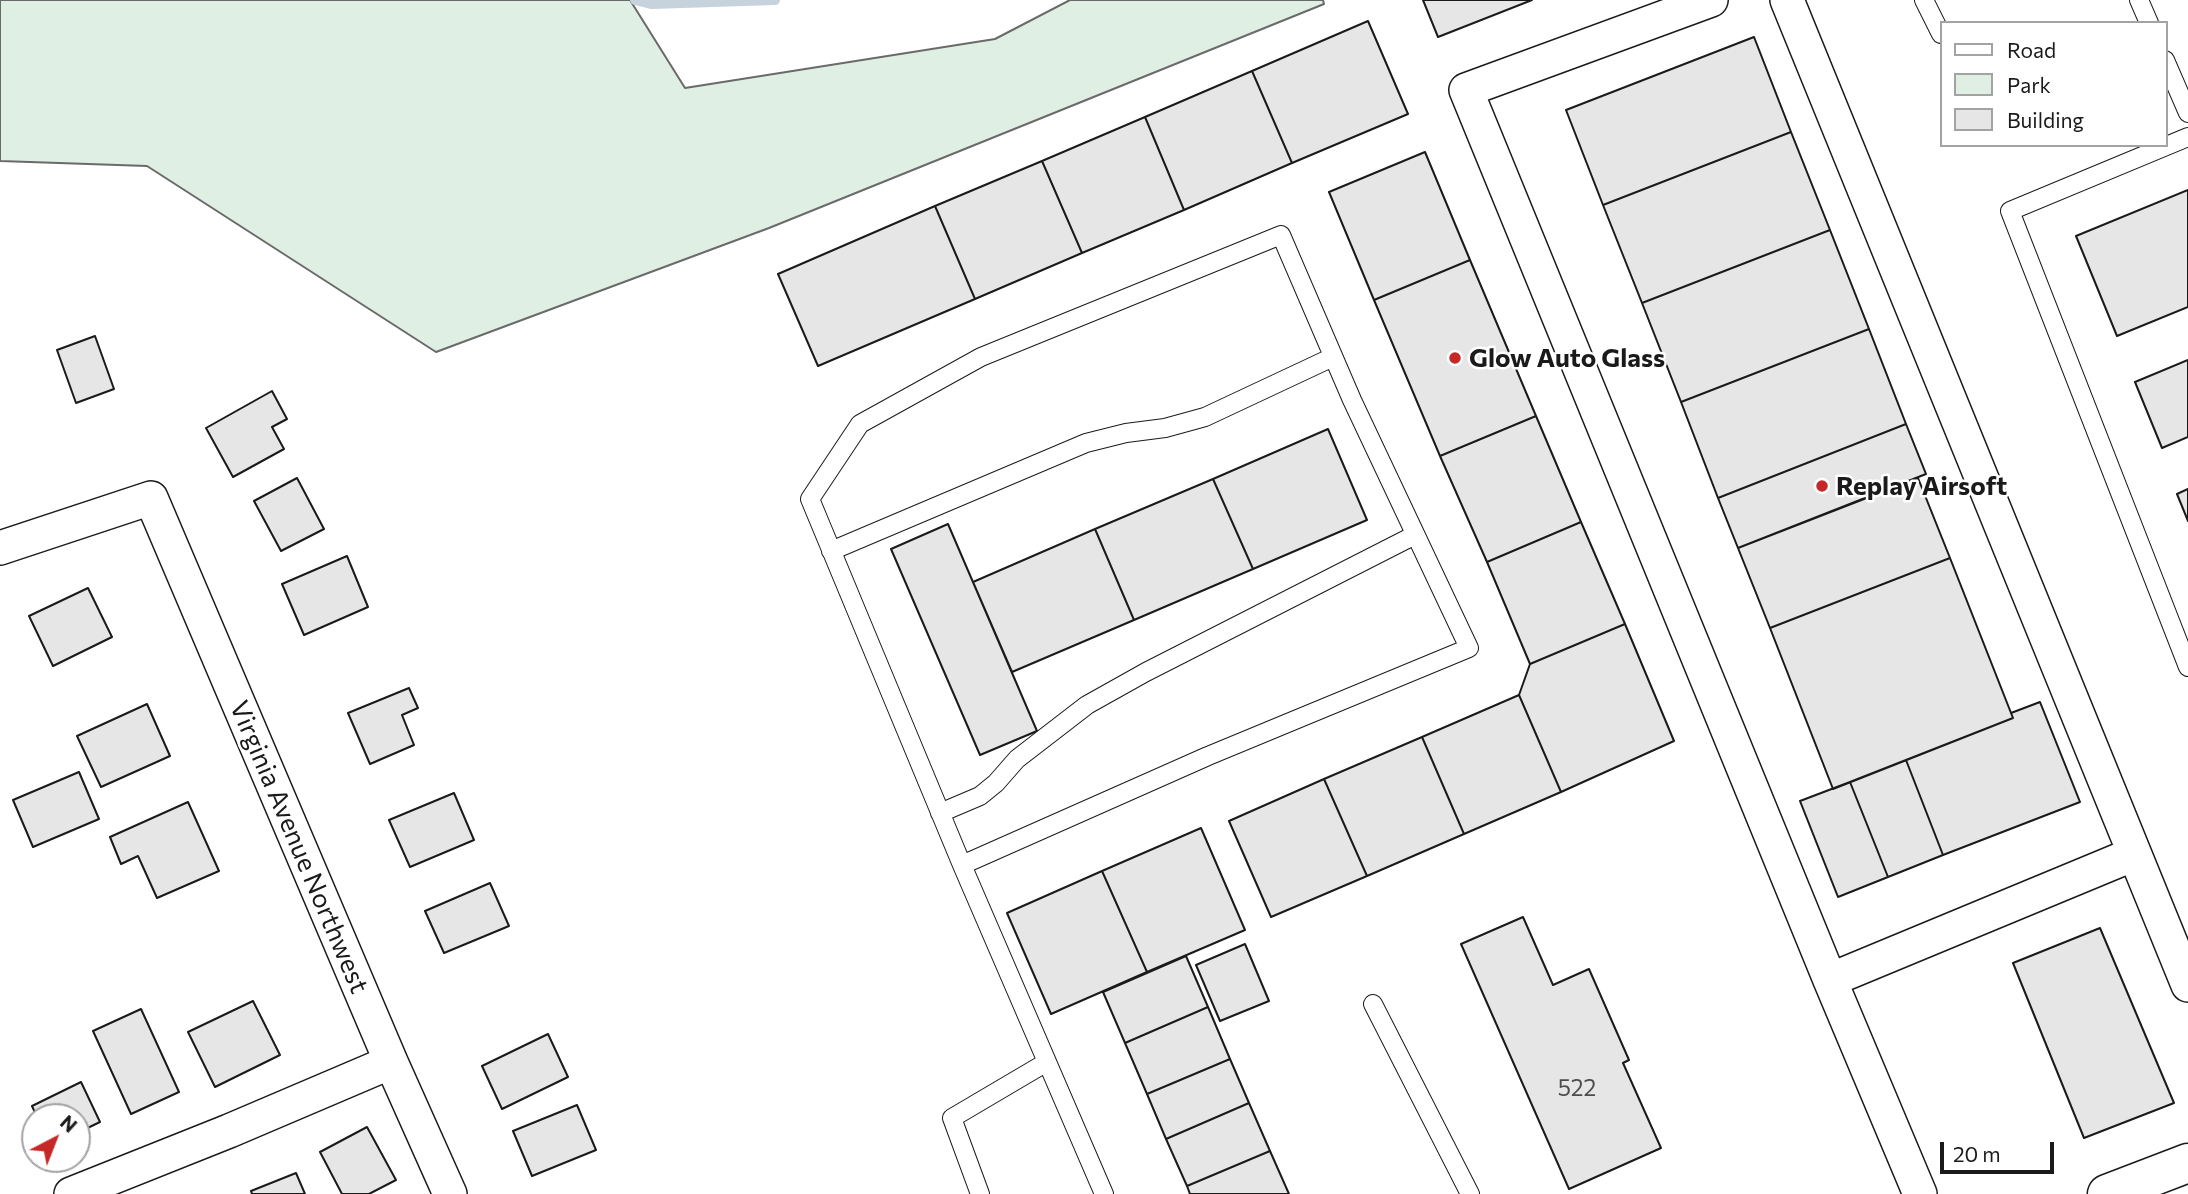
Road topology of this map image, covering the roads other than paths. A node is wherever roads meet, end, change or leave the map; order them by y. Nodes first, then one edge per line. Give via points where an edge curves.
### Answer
1 (1711, 0) edge
2 (1787, 0) edge
3 (1924, 0) edge
4 (2139, 0) edge
5 (2147, 21) edge
6 (1940, 32) edge
7 (2167, 65) edge
8 (2188, 113) edge
9 (2188, 137) edge
10 (2167, 146) edge
11 (2164, 147) edge
12 (1333, 357) junction
13 (1415, 535) junction
14 (0, 548) edge
15 (831, 551) junction
16 (2188, 667) edge
17 (940, 813) junction
18 (2134, 854) junction
19 (962, 866) junction
20 (1830, 980) junction
21 (2188, 985) edge
22 (1373, 1004) dead end
23 (391, 1062) junction
24 (1047, 1062) junction
25 (2172, 1177) edge
26 (71, 1194) edge
27 (450, 1194) edge
28 (980, 1194) edge
29 (1104, 1194) edge
30 (1470, 1194) edge
31 (1920, 1194) edge
32 (2107, 1194) edge

1 - 20 street via 1465,90
2 - 18 street
3 - 6 lane
4 - 5 lane
7 - 8 lane
9 - 10 lane
11 - 16 lane via 2010,211
12 - 13 lane
12 - 15 lane via 1205,417 1086,443
12 - 15 lane via 1281,235 981,356 860,424 810,499
13 - 17 lane via 1087,705 1017,759 980,796
13 - 19 lane via 1469,648 1208,756
14 - 23 street, Virginia Avenue Northwest via 151,498
15 - 17 lane
17 - 19 lane
18 - 20 street
18 - 21 street
19 - 24 lane
20 - 31 street
22 - 30 lane
23 - 26 street
23 - 27 street, Virginia Avenue Northwest
24 - 28 lane via 951,1118
24 - 29 lane
25 - 32 main road

